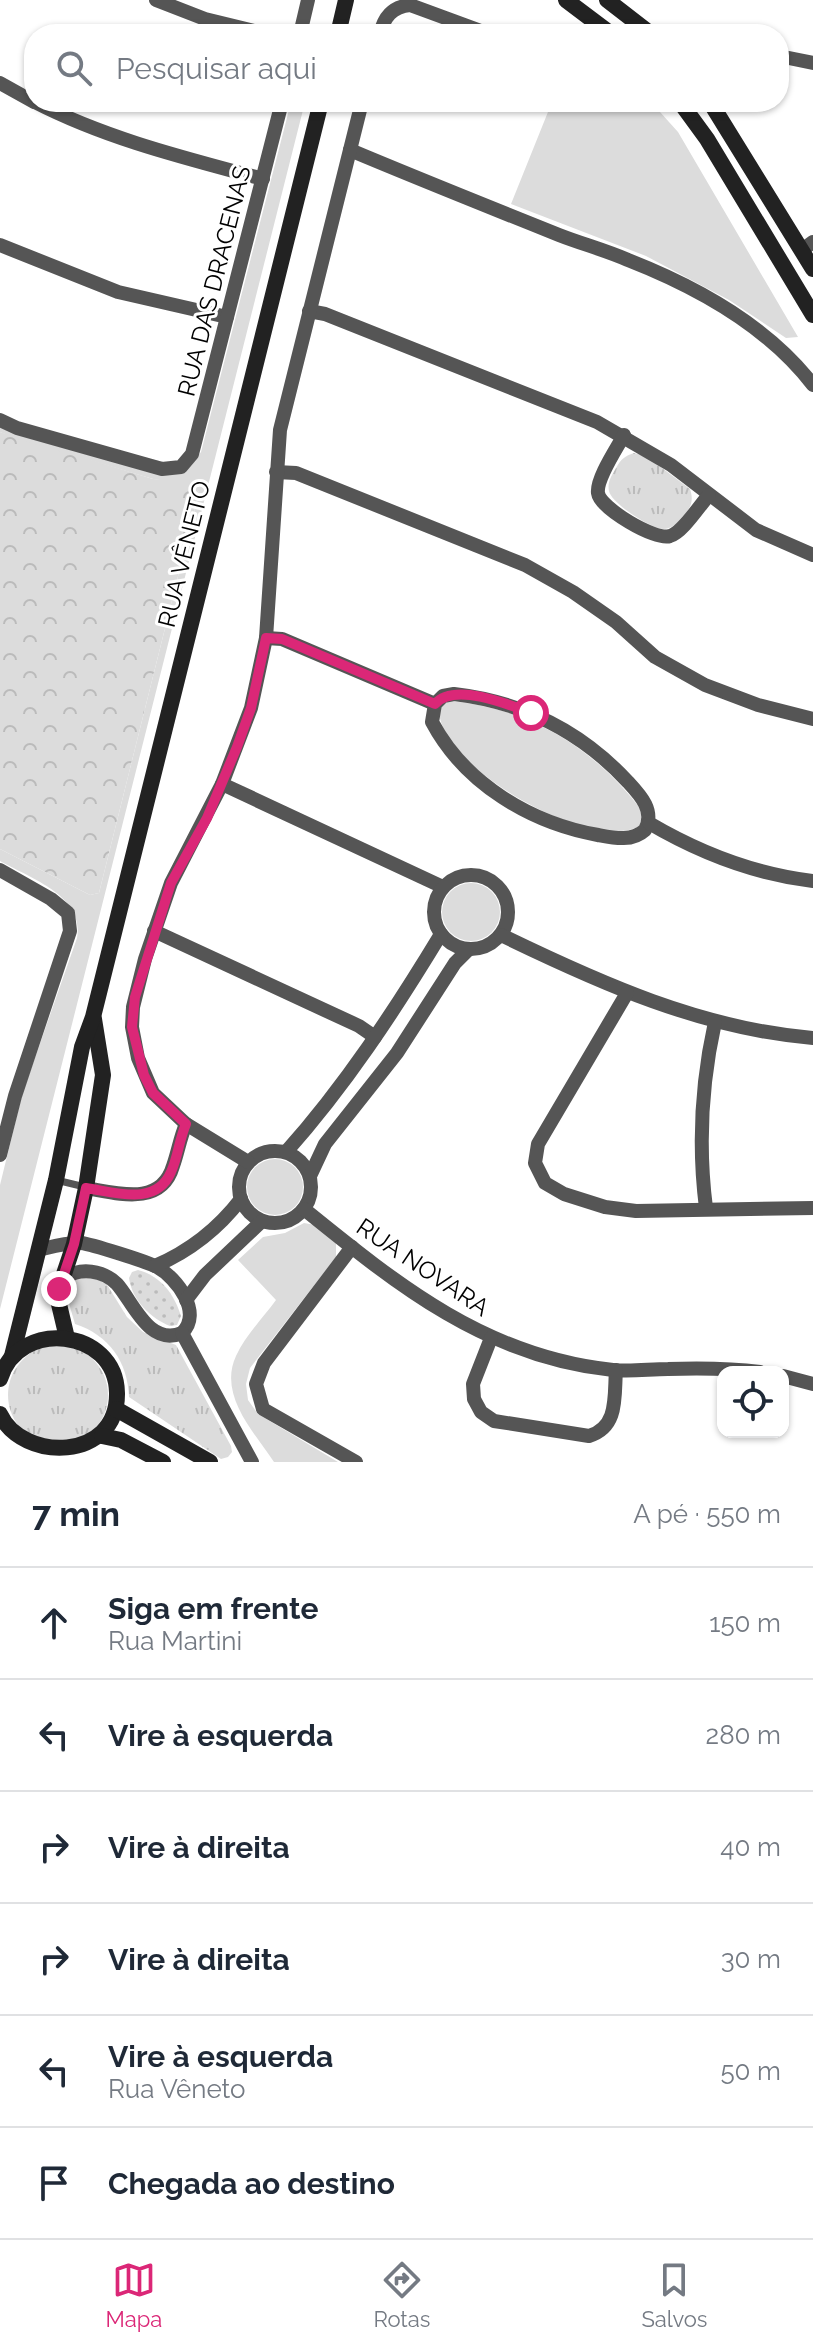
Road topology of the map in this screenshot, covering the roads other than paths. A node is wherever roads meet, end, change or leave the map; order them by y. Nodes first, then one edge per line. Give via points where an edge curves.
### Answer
1 (156, 0) edge
2 (308, 0) edge
3 (346, 0) edge
4 (566, 0) edge
5 (607, 0) edge
6 (225, 24) edge
7 (302, 24) edge
8 (340, 24) edge
9 (384, 24) edge
10 (462, 24) edge
11 (598, 24) edge
12 (638, 24) edge
13 (789, 58) edge
14 (813, 63) edge
15 (0, 83) edge
16 (24, 96) edge
17 (53, 112) edge
18 (280, 112) edge
19 (319, 112) edge
20 (360, 112) edge
21 (687, 112) edge
22 (717, 112) edge
23 (350, 150) junction
24 (263, 179) junction
25 (0, 245) edge
26 (807, 246) edge
27 (813, 269) edge
28 (309, 311) junction
29 (813, 315) edge
30 (227, 317) junction
31 (813, 385) edge
32 (0, 420) edge
33 (624, 435) junction
34 (276, 472) junction
35 (709, 495) junction
36 (813, 555) edge
37 (266, 638) junction
38 (435, 704) junction
39 (813, 719) edge
40 (222, 784) junction
41 (649, 823) junction
42 (0, 870) edge
43 (813, 881) edge
44 (443, 887) junction
45 (154, 931) junction
46 (441, 934) junction
47 (501, 935) junction
48 (469, 949) junction
49 (627, 993) junction
50 (93, 1017) junction
51 (715, 1022) junction
52 (375, 1037) junction
53 (813, 1038) edge
54 (77, 1073) junction
55 (103, 1075) junction
56 (186, 1124) junction
57 (286, 1152) junction
58 (0, 1155) edge
59 (248, 1162) junction
60 (310, 1176) junction
61 (56, 1180) junction
62 (86, 1188) junction
63 (241, 1199) junction
64 (706, 1208) junction
65 (813, 1208) edge
66 (304, 1209) junction
67 (262, 1221) junction
68 (74, 1244) junction
69 (352, 1247) junction
70 (38, 1250) junction
71 (155, 1266) junction
72 (65, 1278) junction
73 (186, 1300) junction
74 (182, 1333) junction
75 (67, 1338) junction
76 (491, 1338) junction
77 (12, 1356) junction
78 (717, 1368) edge
79 (616, 1370) junction
80 (1, 1373) edge
81 (789, 1378) edge
82 (813, 1384) edge
83 (116, 1409) junction
84 (0, 1414) edge
85 (102, 1436) junction
86 (163, 1462) edge
87 (210, 1462) edge
88 (252, 1462) edge
89 (356, 1462) edge

1 - 6 street
2 - 7 street
3 - 8 street
4 - 11 street
5 - 12 street
9 - 10 street via 388,15 410,5
13 - 14 street
15 - 16 street
17 - 24 street via 131,143
18 - 24 street, RUA DAS DRACENAS
19 - 50 street, RUA VÊNETO
20 - 23 street
21 - 29 street
22 - 26 street
23 - 28 street
23 - 31 street via 685,286 767,336
24 - 30 street, RUA DAS DRACENAS
25 - 30 street via 118,292
26 - 27 street
28 - 33 street
28 - 34 street via 280,430
30 - 32 street, RUA DAS DRACENAS via 192,454 181,467 162,469
33 - 35 street
33 - 35 street via 599,484 603,503 650,535 664,537 675,535
34 - 37 street
34 - 39 street via 296,473 500,554 573,592 680,672 731,696
35 - 36 street via 756,530
37 - 38 street via 282,639
37 - 40 street via 251,708
38 - 41 street via 448,694 474,696 550,721 617,770 645,803
38 - 41 street via 432,722 458,759 519,808 602,836 635,837
40 - 44 street
40 - 45 street via 171,883
41 - 43 street via 728,861
42 - 58 street via 68,913 70,931
44 - 46 street via 434,904
44 - 47 street via 461,876 492,882 501,890 508,913
45 - 52 street
45 - 56 street via 137,987 132,1027 153,1093
46 - 48 street
46 - 52 street
47 - 48 street
47 - 49 street
48 - 60 street via 325,1144
49 - 51 street
49 - 64 street via 538,1144 536,1170 551,1188 605,1207
50 - 54 street, RUA VÊNETO
50 - 55 street, RUA VÊNETO
51 - 53 street
51 - 64 street via 702,1110
52 - 57 street
54 - 55 street
54 - 61 street, RUA VÊNETO
55 - 62 street, RUA VÊNETO
56 - 59 street
56 - 62 street via 172,1170 159,1188 138,1195
57 - 59 street via 265,1152
57 - 60 street
59 - 63 street via 240,1179
60 - 66 street via 310,1199
61 - 62 lane
61 - 70 street, RUA VÊNETO
62 - 68 street, RUA VÊNETO
63 - 67 street
63 - 71 street via 199,1242
64 - 65 street
66 - 67 street via 285,1222
66 - 69 street, RUA NOVARA
67 - 73 street
68 - 70 street
68 - 71 street
68 - 72 street, RUA VÊNETO
69 - 76 street, RUA NOVARA via 434,1307
69 - 89 street via 264,1363 256,1384 263,1409
70 - 77 street, RUA VÊNETO
71 - 73 street
72 - 74 street via 80,1270 98,1274 116,1284 151,1327 170,1336
72 - 75 street, RUA VÊNETO via 58,1300
73 - 74 street via 190,1322
74 - 88 street
75 - 77 street via 37,1340
75 - 83 street via 101,1355 112,1371
76 - 79 street, RUA NOVARA
76 - 79 street via 473,1391 481,1412 494,1421 595,1434 612,1416
77 - 80 street
78 - 79 street, RUA NOVARA
81 - 82 street
83 - 85 street
83 - 87 street
84 - 85 street via 12,1437 41,1454 74,1454
85 - 86 street

